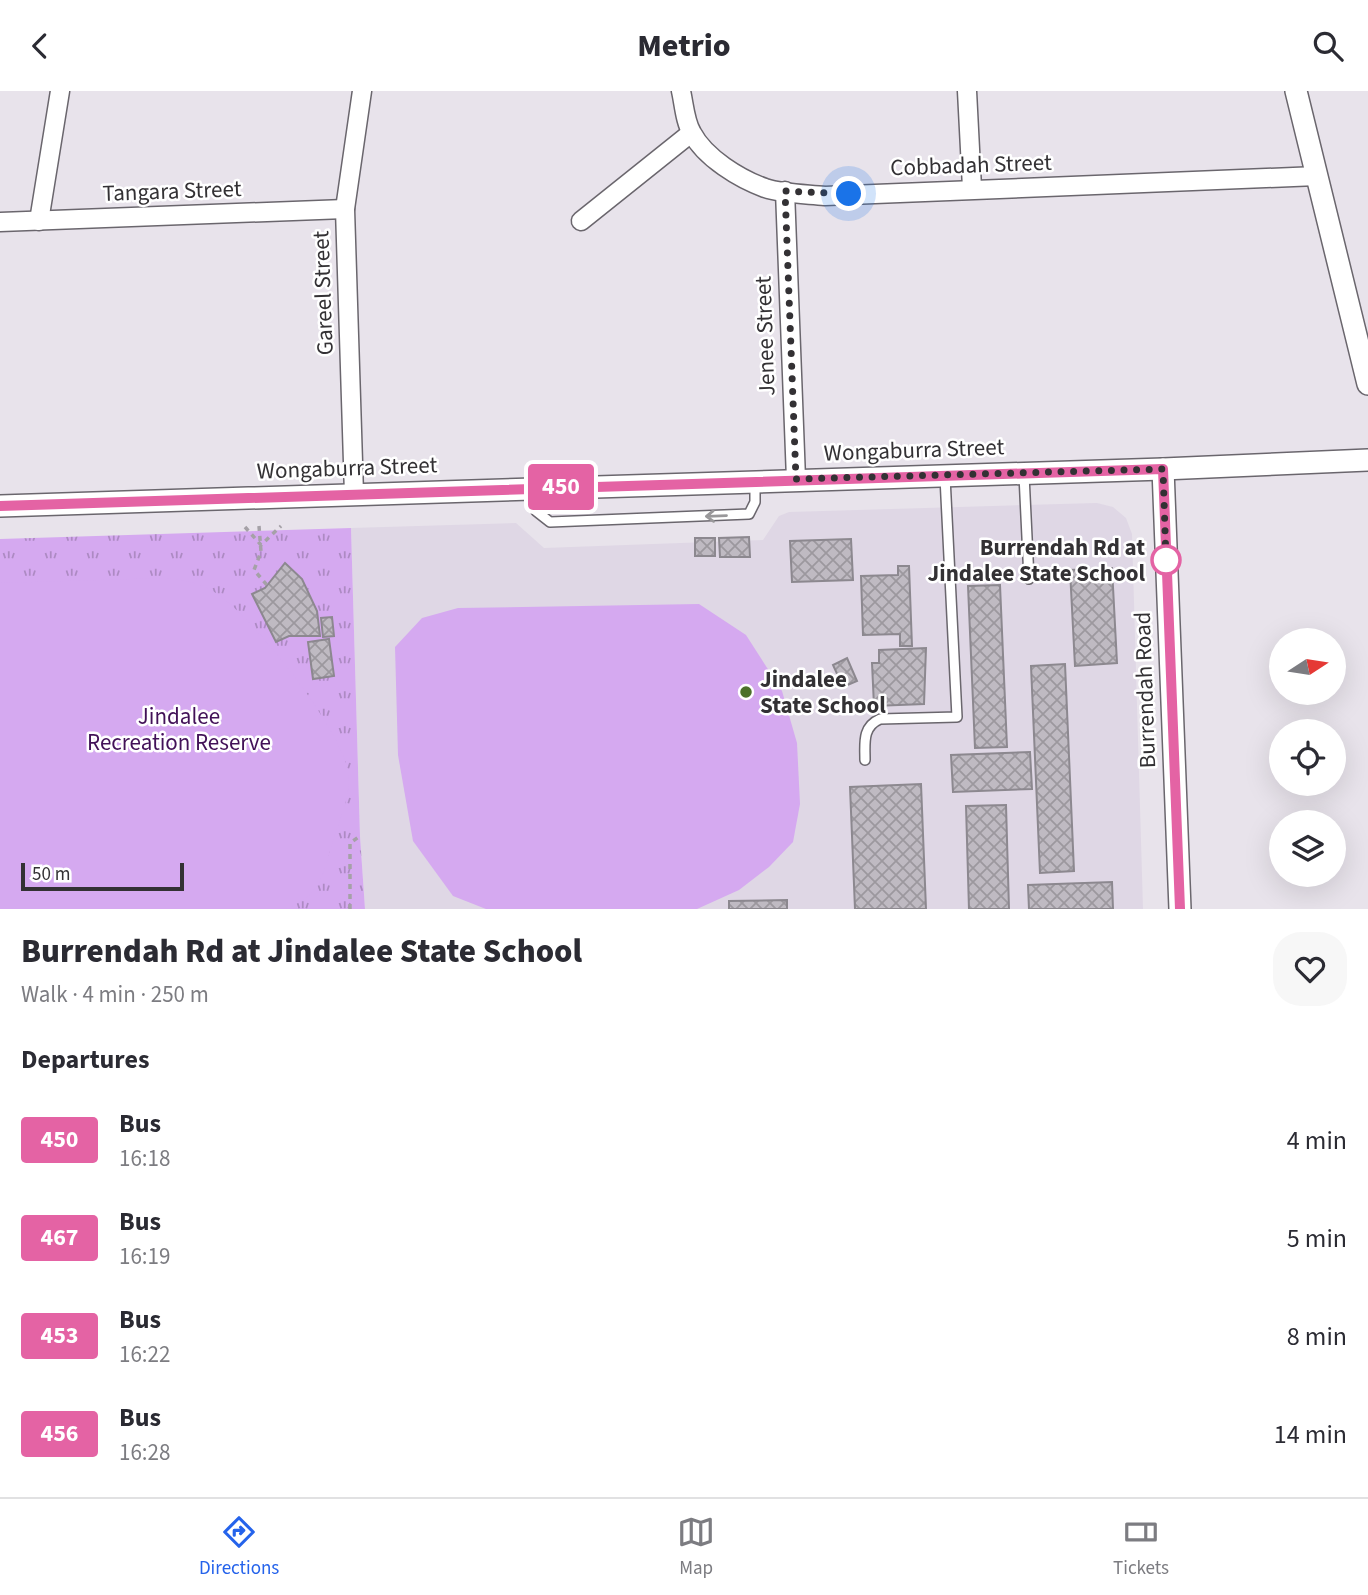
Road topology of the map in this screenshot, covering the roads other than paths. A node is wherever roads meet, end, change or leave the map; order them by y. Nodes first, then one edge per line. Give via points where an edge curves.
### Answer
1 (60, 91) edge
2 (362, 91) edge
3 (681, 91) edge
4 (967, 91) edge
5 (1296, 91) edge
6 (691, 133) junction
7 (1317, 176) junction
8 (972, 188) junction
9 (785, 191) junction
10 (345, 209) junction
11 (39, 221) junction
12 (581, 221) dead end
13 (0, 222) edge
14 (1368, 384) edge
15 (1368, 460) edge
16 (1163, 469) junction
17 (1024, 473) junction
18 (945, 475) junction
19 (796, 479) junction
20 (755, 481) junction
21 (534, 488) junction
22 (354, 494) junction
23 (0, 506) edge
24 (1029, 579) dead end
25 (865, 760) dead end
26 (1180, 909) edge

1 - 11 street
2 - 10 street, Gareel Street
3 - 6 street
4 - 8 street
5 - 7 street
6 - 9 street, Cobbadah Street via 731,170 766,188
6 - 12 street
7 - 8 street, Cobbadah Street
7 - 14 street
8 - 9 street, Cobbadah Street via 825,196
9 - 19 street, Jenee Street
10 - 11 street, Tangara Street
10 - 22 street, Gareel Street
11 - 13 street, Tangara Street
15 - 16 street, Wongaburra Street
16 - 17 street, Wongaburra Street
16 - 26 street, Burrendah Road
17 - 18 street, Wongaburra Street
17 - 24 lane
18 - 19 street, Wongaburra Street
18 - 25 lane via 957,717 871,723 865,731
19 - 20 street, Wongaburra Street
20 - 21 street, Wongaburra Street
20 -> 21 lane via 755,502 748,515 550,522 536,511
21 - 22 street, Wongaburra Street
22 - 23 street, Wongaburra Street

